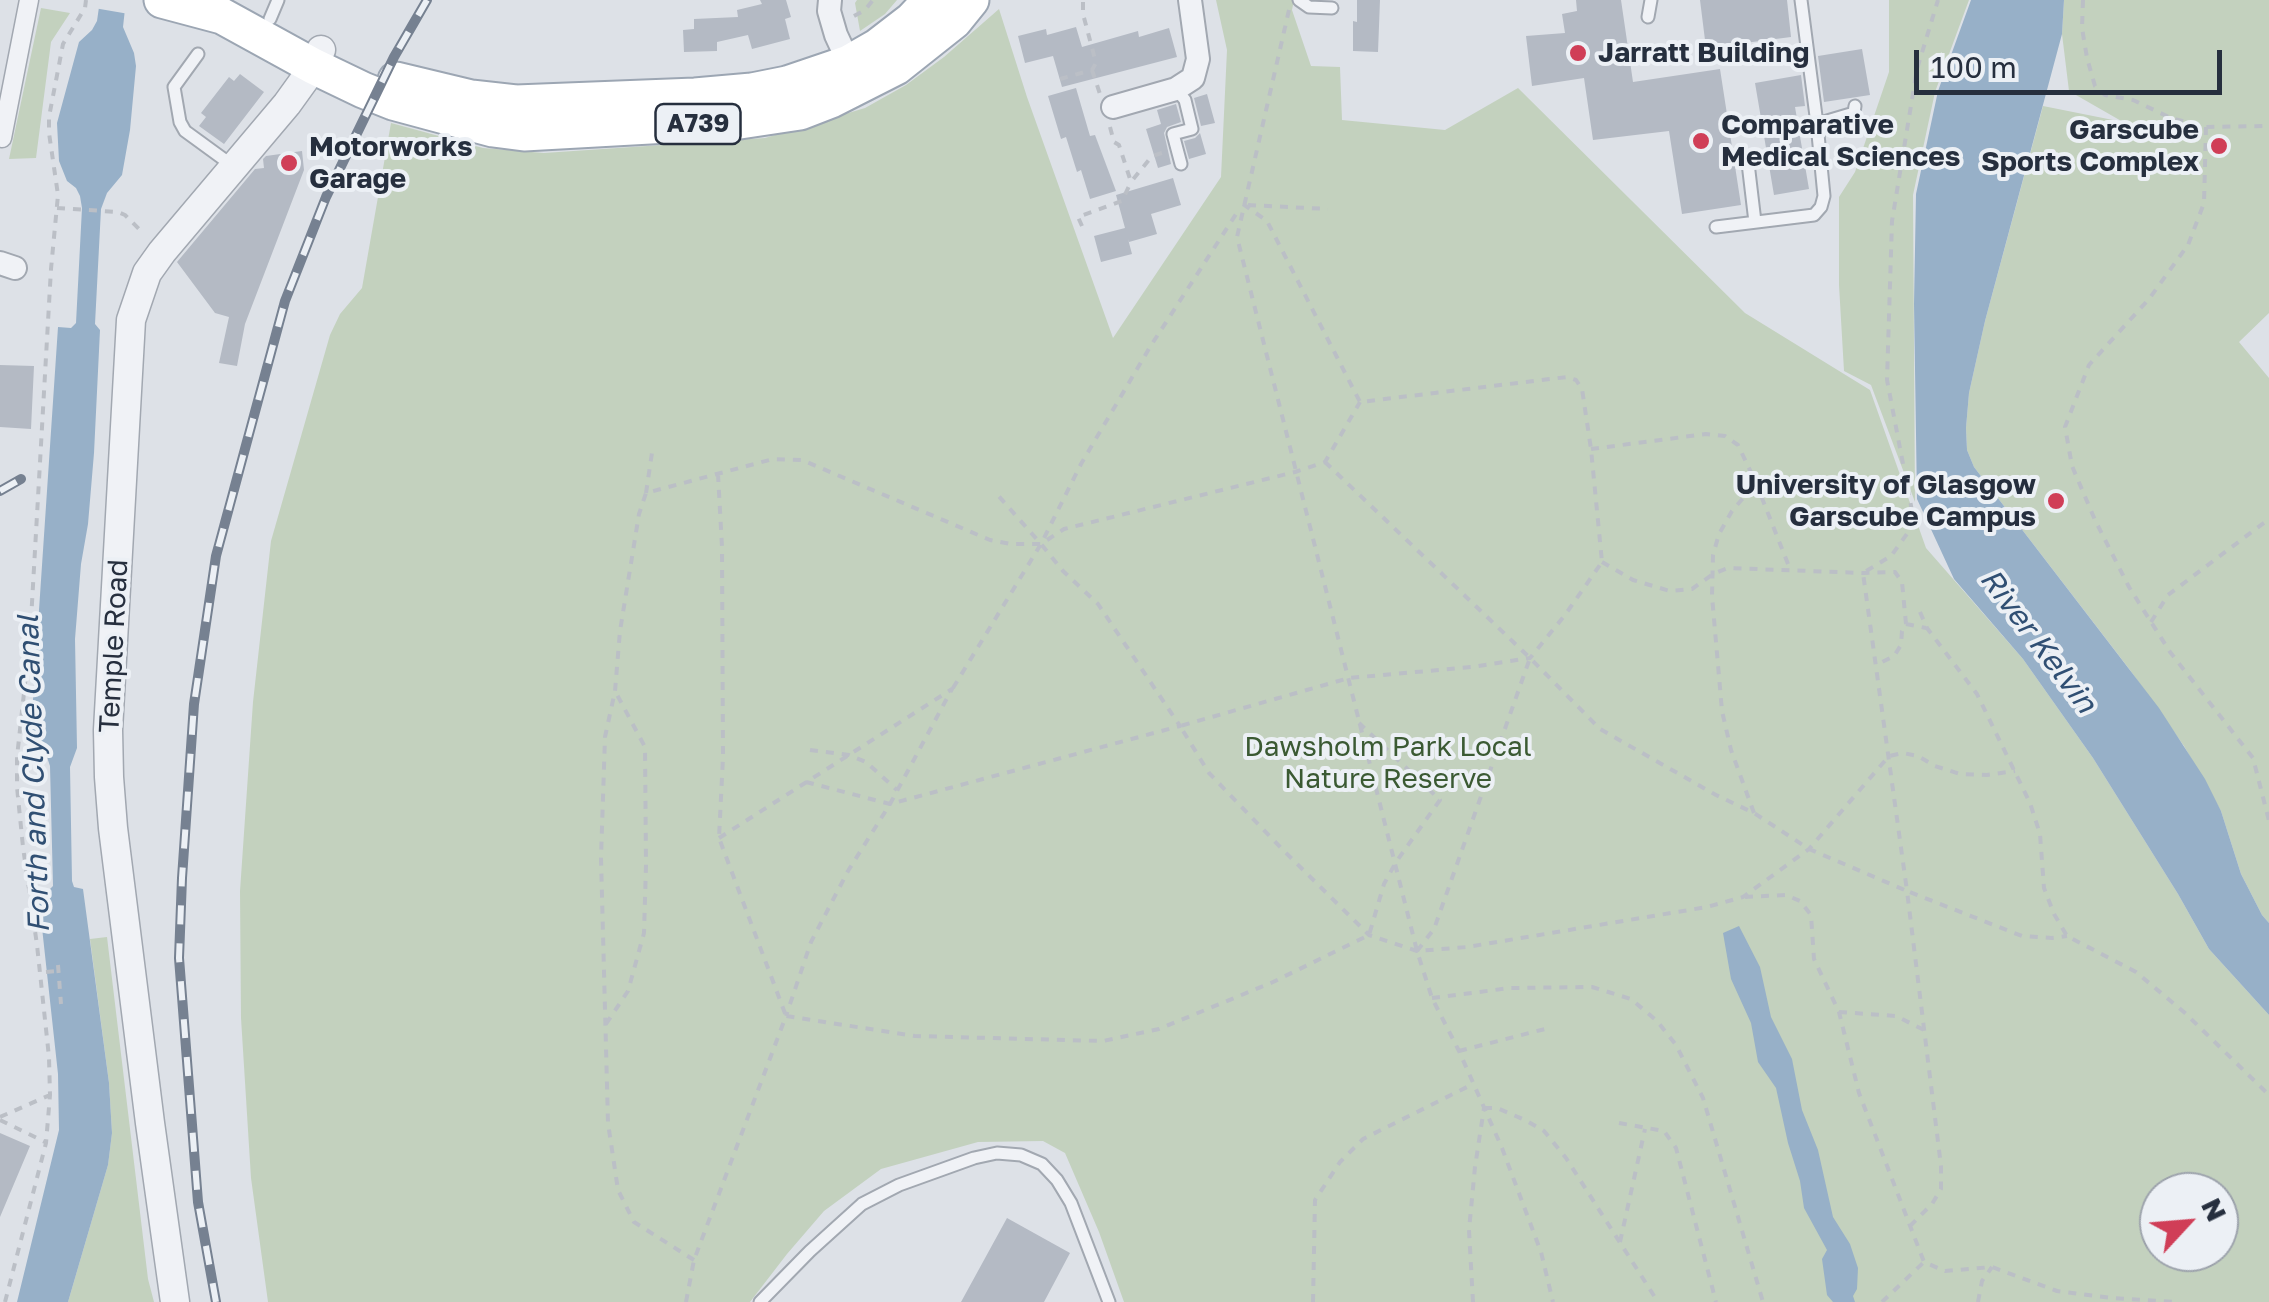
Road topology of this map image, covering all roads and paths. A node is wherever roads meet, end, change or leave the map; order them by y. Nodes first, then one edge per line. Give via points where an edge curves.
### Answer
1 (30, 0) edge
2 (86, 0) edge
3 (162, 0) edge
4 (231, 0) edge
5 (931, 0) edge
6 (971, 0) edge
7 (1083, 0) edge
8 (1190, 0) edge
9 (1291, 0) edge
10 (1299, 0) edge
11 (1651, 0) edge
12 (1801, 0) edge
13 (1938, 0) edge
14 (2083, 0) edge
15 (830, 6) edge
16 (1332, 8) dead end
17 (274, 10) edge
18 (1648, 17) dead end
19 (198, 54) dead end
20 (317, 58) junction
21 (849, 63) junction
22 (1092, 70) junction
23 (1060, 79) dead end
24 (1176, 89) junction
25 (1855, 106) dead end
26 (1108, 109) junction
27 (568, 117) junction
28 (1817, 124) junction
29 (2269, 126) edge
30 (2206, 127) junction
31 (0, 141) edge
32 (1152, 156) dead end
33 (1748, 163) dead end
34 (1181, 164) dead end
35 (233, 166) junction
36 (1131, 182) junction
37 (1243, 204) junction
38 (57, 208) junction
39 (1328, 209) dead end
40 (1755, 222) junction
41 (1082, 226) dead end
42 (1716, 226) dead end
43 (162, 252) junction
44 (1360, 402) junction
45 (653, 446) dead end
46 (1591, 449) junction
47 (1325, 462) junction
48 (1295, 472) junction
49 (718, 474) junction
50 (1756, 483) junction
51 (994, 492) dead end
52 (646, 493) junction
53 (2269, 519) edge
54 (1040, 544) junction
55 (1602, 562) junction
56 (1790, 569) junction
57 (1712, 574) junction
58 (1863, 574) junction
59 (1920, 612) dead end
60 (2150, 622) junction
61 (1906, 624) junction
62 (1927, 628) junction
63 (1530, 658) junction
64 (1876, 665) junction
65 (1349, 678) junction
66 (952, 689) junction
67 (615, 690) junction
68 (1359, 724) junction
69 (1180, 726) junction
70 (810, 750) dead end
71 (849, 754) junction
72 (1889, 756) junction
73 (2015, 771) junction
74 (806, 782) junction
75 (896, 790) junction
76 (890, 804) junction
77 (1754, 814) junction
78 (2269, 821) edge
79 (719, 838) junction
80 (1808, 849) junction
81 (1396, 862) junction
82 (1906, 890) junction
83 (1744, 897) junction
84 (1370, 935) junction
85 (2067, 936) junction
86 (1417, 951) junction
87 (46, 972) dead end
88 (1432, 998) junction
89 (61, 1004) dead end
90 (1839, 1012) junction
91 (786, 1016) junction
92 (606, 1024) junction
93 (1545, 1029) dead end
94 (1924, 1030) junction
95 (1459, 1051) junction
96 (1474, 1084) junction
97 (50, 1095) junction
98 (2269, 1095) edge
99 (1484, 1108) junction
100 (0, 1118) edge
101 (1619, 1124) dead end
102 (1646, 1129) junction
103 (46, 1143) junction
104 (1910, 1226) junction
105 (1620, 1244) junction
106 (694, 1260) junction
107 (1924, 1262) junction
108 (1992, 1267) junction
109 (5, 1302) edge
110 (175, 1302) edge
111 (686, 1302) edge
112 (760, 1302) edge
113 (1109, 1302) edge
114 (1313, 1302) edge
115 (1473, 1302) edge
116 (1554, 1302) edge
117 (1658, 1302) edge
118 (1716, 1302) edge
119 (1762, 1302) edge
120 (1882, 1302) edge
121 (1978, 1302) edge
122 (2176, 1302) edge

1 - 31 street
2 - 38 path via 63,44 50,118
3 - 20 main road, A739 via 222,16
4 - 17 main road, A739
5 - 21 main road, A739
6 - 27 main road, A739 via 896,67 800,112 740,121
7 - 22 path
8 - 24 street via 1198,59 1193,78
9 - 37 path
10 - 16 lane
11 - 18 lane
12 - 28 lane
13 - 58 path via 1917,69 1892,221 1887,380 1912,511 1909,531 1892,556
14 - 30 path via 2095,86
15 - 21 street
17 - 20 main road, A739
19 - 35 lane via 174,87 180,122
20 - 27 main road, A739
20 - 35 street, Temple Road
21 - 27 main road, A739 via 752,91
22 - 23 path
22 - 26 path
24 - 26 street
24 - 34 lane via 1192,128 1173,134
25 - 28 lane via 1854,113
26 - 36 path
28 - 40 lane via 1822,207 1814,215
29 - 30 path
30 - 60 path via 2204,203 2188,245 2089,364 2065,427 2072,466 2095,520
32 - 36 path
33 - 40 lane
35 - 43 street, Temple Road
36 - 41 path via 1122,201 1078,216
37 - 39 path
37 - 44 path via 1267,221
37 - 48 path via 1237,237
37 - 54 path via 1140,364
38 - 43 path via 118,212
38 - 97 path via 17,757
40 - 42 lane
43 - 110 street, Temple Road via 131,320 108,730 115,848
44 - 46 path via 1567,377 1582,390
44 - 47 path
45 - 52 path
46 - 50 path via 1725,436 1738,445
46 - 55 path
47 - 48 path
47 - 63 path
48 - 54 path via 1064,529
48 - 65 path
49 - 52 path
49 - 54 path via 773,459 802,460 990,540
49 - 79 path
50 - 56 path
50 - 57 path via 1718,534
51 - 54 path
52 - 67 path
53 - 60 path via 2168,596
54 - 66 path
54 - 69 path via 1098,604
55 - 57 path via 1670,592 1692,589
55 - 63 path
56 - 57 path
56 - 58 path
57 - 77 path via 1722,711
58 - 61 path via 1894,572 1902,582
58 - 64 path
59 - 62 path
60 - 78 path via 2252,758
61 - 62 path
61 - 64 path via 1894,656
62 - 73 path via 1977,694
63 - 65 path
63 - 77 path via 1600,729
63 - 86 path via 1434,929
64 - 72 path
65 - 68 path
65 - 69 path
66 - 71 path
66 - 75 path
67 - 92 path via 606,737 601,858
67 - 92 path via 644,747 646,865 644,933 628,991
68 - 81 path
68 - 81 path via 1440,800
69 - 76 path
69 - 84 path via 1209,773
70 - 71 path
71 - 74 path
71 - 75 path
72 - 73 path via 1918,756 1960,774
72 - 80 path
72 - 82 path
73 - 85 path via 2040,834 2044,888
74 - 76 path
74 - 79 path
75 - 76 path
76 - 91 path via 812,942
77 - 80 path
79 - 91 path
80 - 82 path
80 - 83 path
81 - 84 path
81 - 86 path
82 - 85 path via 2022,936
82 - 94 path
83 - 86 path
83 - 90 path via 1800,901 1811,915 1814,959
84 - 86 path
84 - 91 path via 1159,1030 1102,1042 915,1036
85 - 98 path via 2136,972
86 - 88 path
87 - 89 path via 58,968
88 - 95 path
88 - 119 path via 1592,987 1630,999 1657,1021 1703,1098
90 - 94 path via 1896,1016
90 - 104 path via 1859,1093
91 - 106 path
92 - 106 path via 608,1123 618,1190 634,1222
93 - 95 path
94 - 104 path via 1941,1189
95 - 96 path
96 - 99 path
96 - 114 path via 1363,1139 1340,1162 1316,1200
97 - 100 path
97 - 103 path
99 - 105 path via 1544,1131
99 - 115 path via 1469,1230
99 - 116 path
100 - 103 path
101 - 102 path
102 - 105 path
102 - 118 path via 1664,1131 1676,1148
103 - 109 path
104 - 107 path
105 - 117 path
106 - 111 path
107 - 108 path via 1945,1271
107 - 120 path
108 - 121 path
108 - 122 path via 2057,1291
112 - 113 lane via 862,1204 899,1184 997,1153 1042,1164 1057,1180

